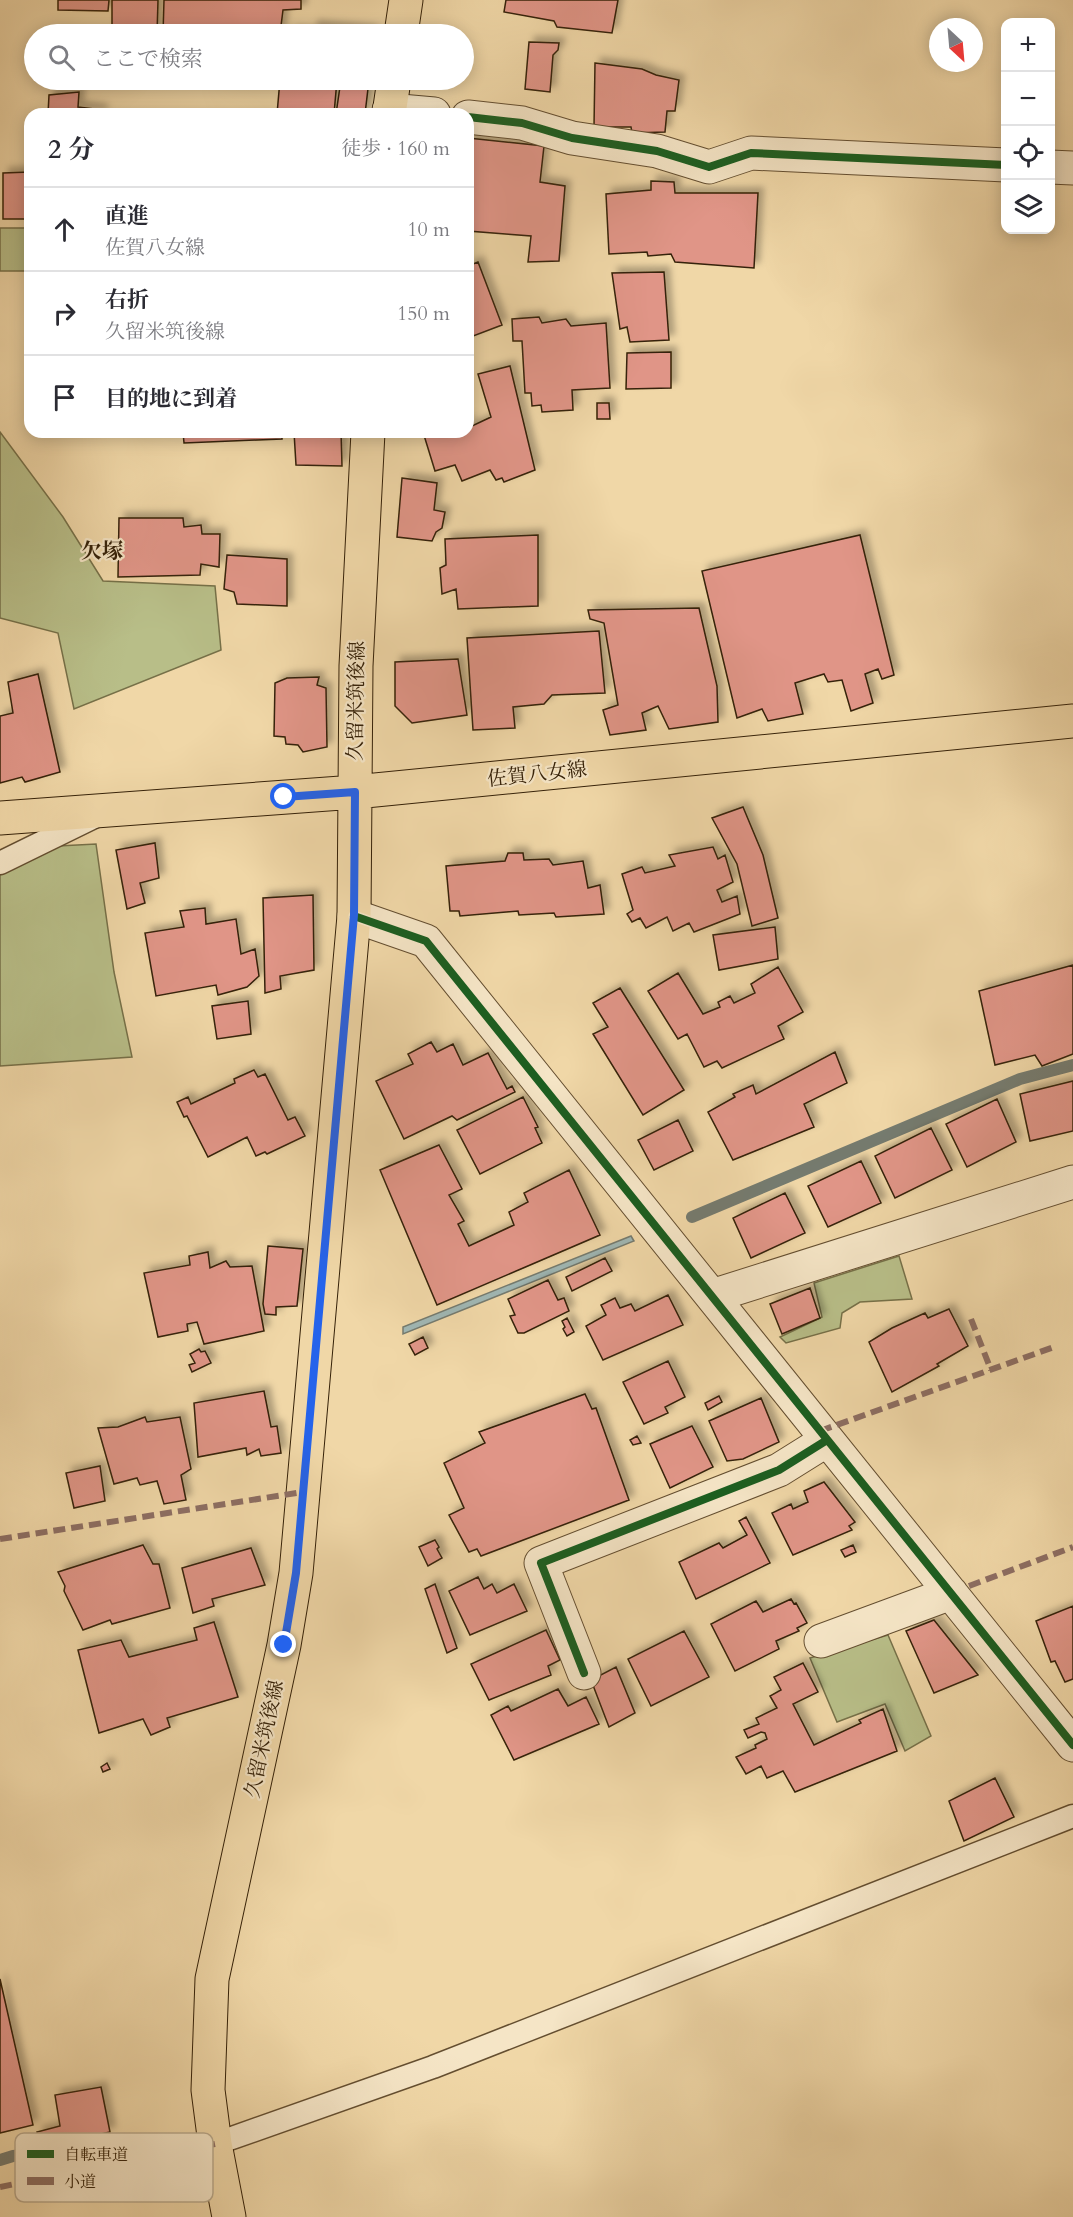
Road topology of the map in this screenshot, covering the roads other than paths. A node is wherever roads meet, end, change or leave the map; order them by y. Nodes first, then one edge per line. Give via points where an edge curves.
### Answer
1 (406, 0) edge
2 (402, 24) edge
3 (391, 101) edge
4 (414, 108) edge
5 (474, 118) edge
6 (1001, 165) edge
7 (1055, 167) edge
8 (1073, 168) edge
9 (368, 438) edge
10 (1073, 721) edge
11 (355, 792) junction
12 (111, 809) junction
13 (0, 818) edge
14 (0, 863) edge
15 (354, 915) junction
16 (1073, 1182) edge
17 (712, 1296) junction
18 (827, 1440) junction
19 (951, 1593) junction
20 (821, 1641) dead end
21 (584, 1673) dead end
22 (1073, 1745) edge
23 (1073, 1816) edge
24 (215, 2144) junction
25 (229, 2217) edge

1 - 2 main road
3 - 4 street
5 - 6 street via 522,123 572,138 657,151 709,166 751,153
7 - 8 street
9 - 11 main road, 久留米筑後線 via 356,666
10 - 11 main road, 佐賀八女線
11 - 12 main road, 佐賀八女線
11 - 15 main road, 久留米筑後線
12 - 13 main road, 佐賀八女線
12 - 14 lane
15 - 17 street via 426,941
15 - 24 main road, 久留米筑後線 via 296,1573 212,1979 208,2090
16 - 17 street
17 - 18 street
18 - 19 street
18 - 21 street via 779,1470 541,1563
19 - 20 street
19 - 22 street
23 - 24 lane via 433,2067
24 - 25 main road, 久留米筑後線

